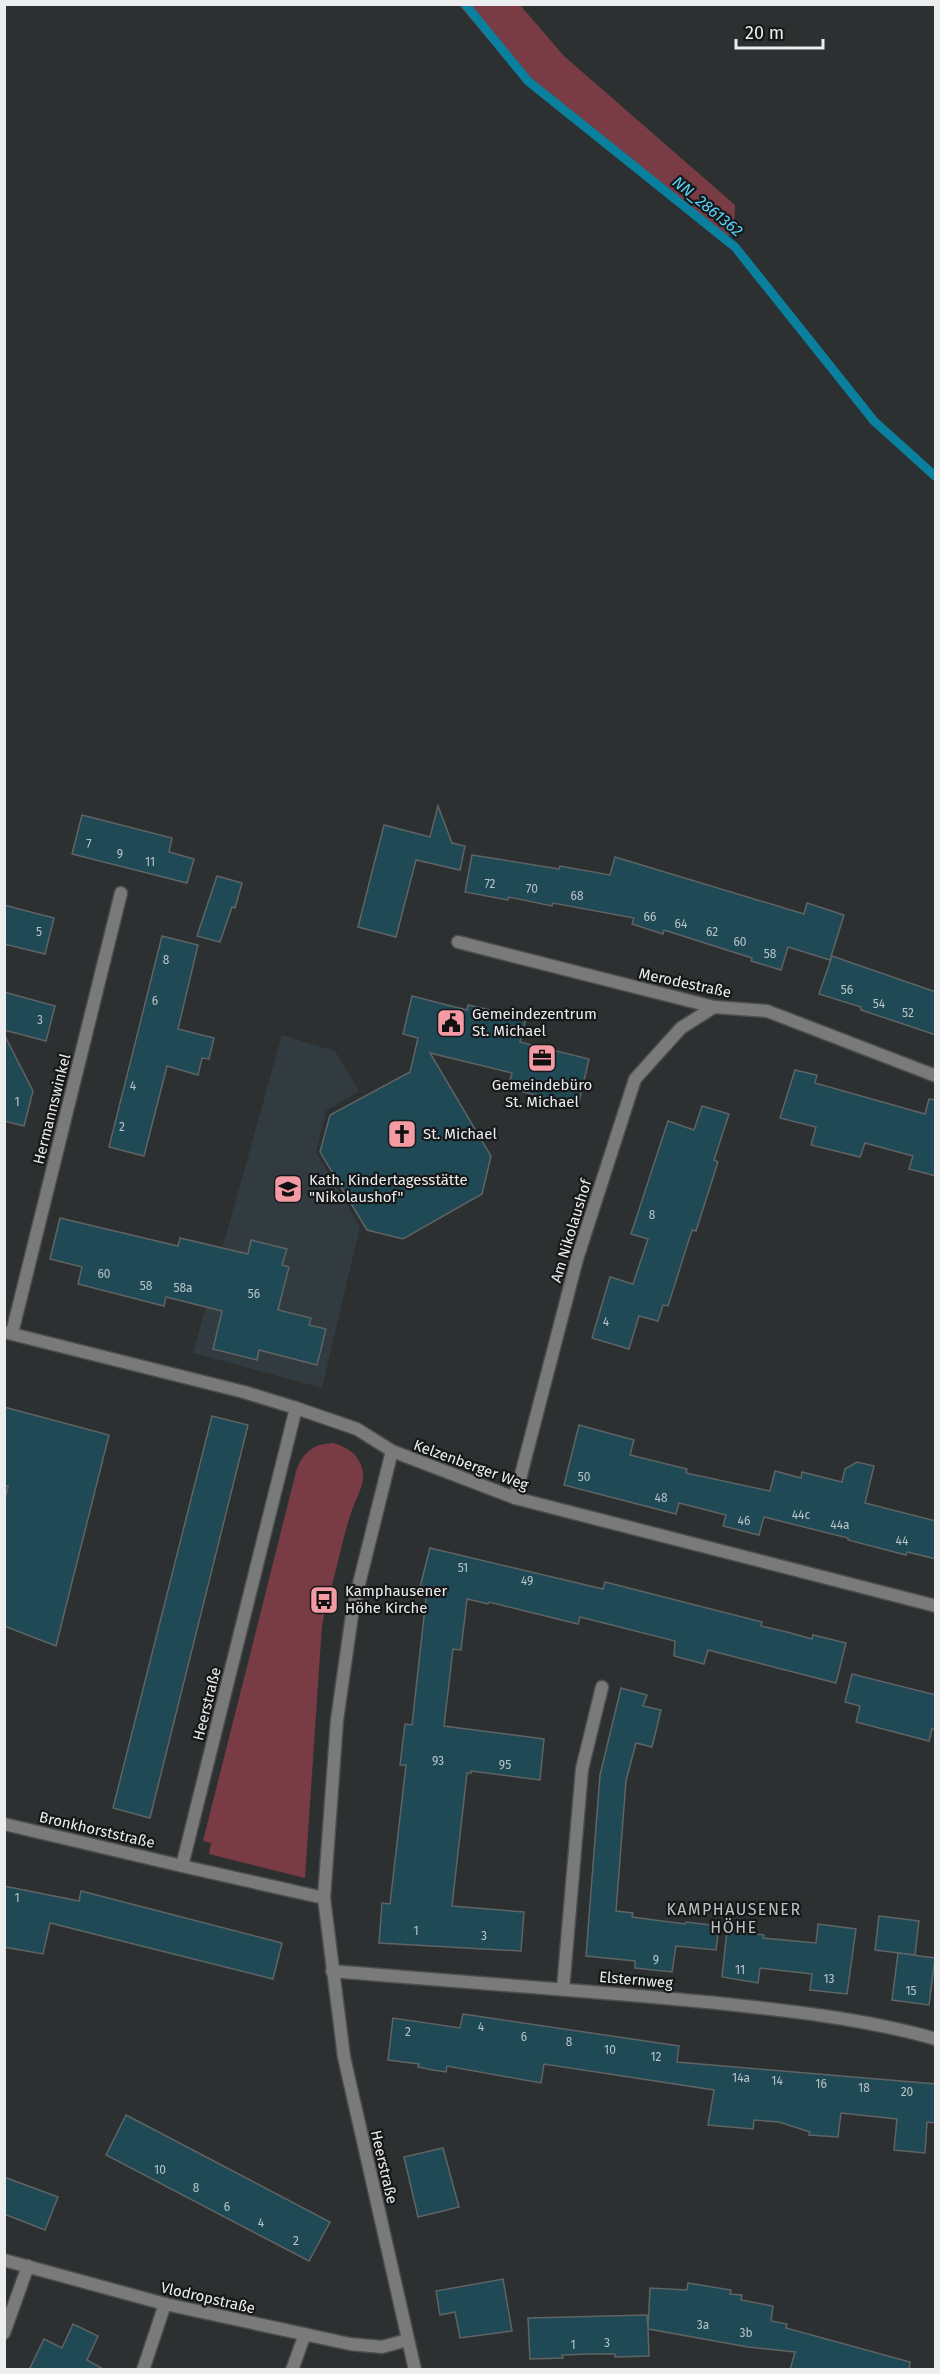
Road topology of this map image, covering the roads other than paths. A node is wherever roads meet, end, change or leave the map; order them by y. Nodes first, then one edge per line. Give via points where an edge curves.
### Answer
1 (121, 892) dead end
2 (458, 942) dead end
3 (714, 1007) junction
4 (936, 1076) edge
5 (8, 1332) edge
6 (296, 1408) junction
7 (392, 1451) junction
8 (515, 1498) junction
9 (936, 1606) edge
10 (602, 1687) dead end
11 (4, 1824) edge
12 (182, 1866) junction
13 (324, 1898) junction
14 (332, 1971) junction
15 (563, 1989) junction
16 (936, 2039) edge
17 (4, 2260) edge
18 (28, 2266) junction
19 (165, 2304) junction
20 (4, 2332) edge
21 (305, 2334) junction
22 (408, 2340) junction
23 (143, 2370) edge
24 (292, 2370) edge
25 (415, 2370) edge

1 - 5 street, Hermannswinkel
2 - 3 street, Merodestraße
3 - 4 street, Merodestraße via 767,1011
3 - 8 street, Am Nikolaushof via 681,1028 635,1079 577,1259
5 - 6 street, Kelzenberger Weg
6 - 7 street, Kelzenberger Weg via 357,1430
6 - 12 street, Heerstraße
7 - 8 street, Kelzenberger Weg
7 - 13 street, Heerstraße via 353,1608 337,1720
8 - 9 street, Kelzenberger Weg
10 - 15 street via 582,1768
11 - 12 street, Bronkhorststraße
12 - 13 street
13 - 14 street, Heerstraße
14 - 15 street, Elsternweg
14 - 22 street, Heerstraße via 344,2057
15 - 16 street, Elsternweg via 758,2008 901,2029
17 - 18 street, Vlodropstraße
18 - 19 street, Vlodropstraße
18 - 20 street
19 - 21 street, Vlodropstraße
19 - 23 street
21 - 22 street, Vlodropstraße via 382,2347
21 - 24 street
22 - 25 street, Heerstraße

